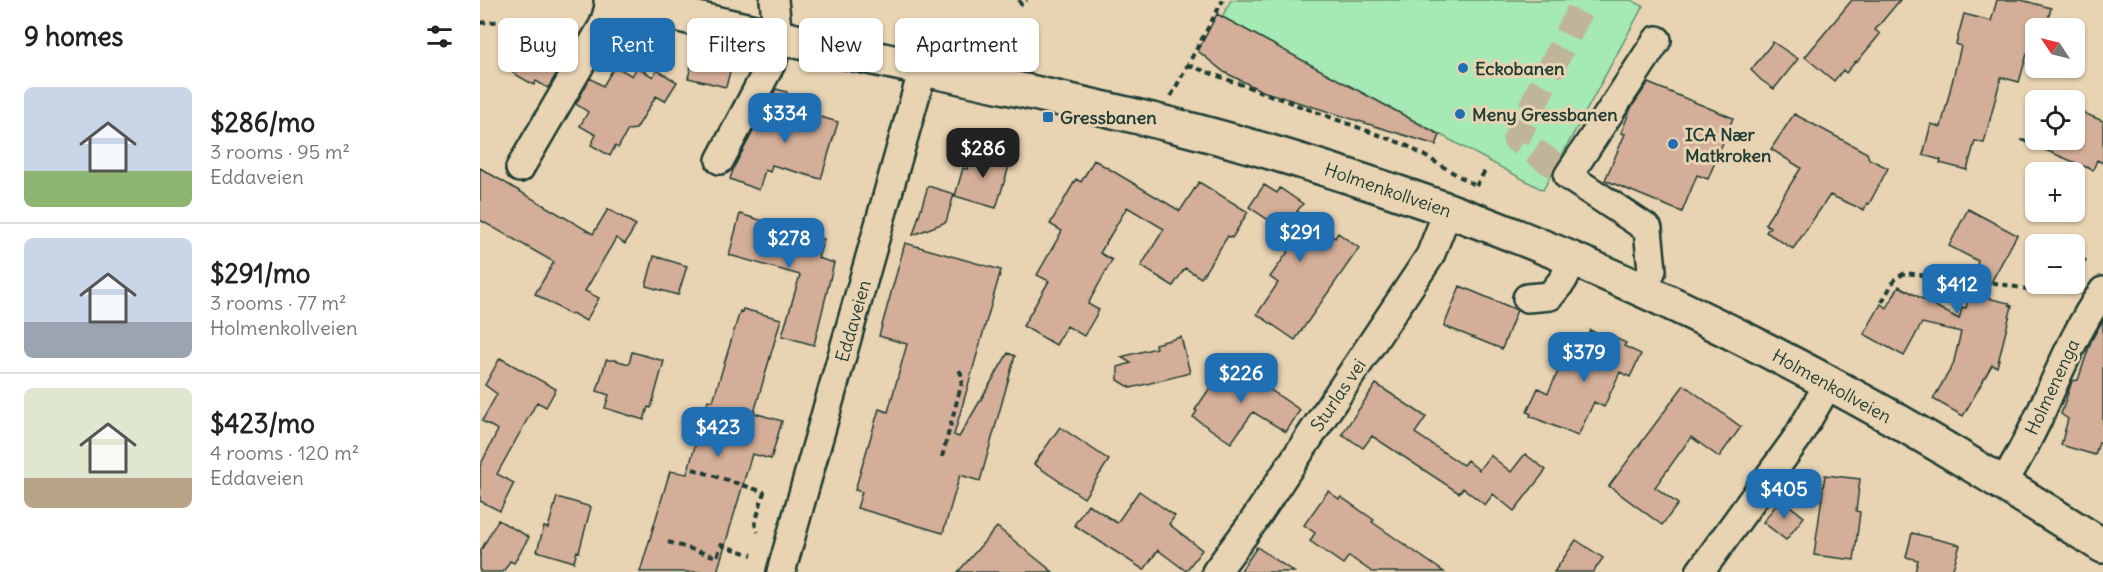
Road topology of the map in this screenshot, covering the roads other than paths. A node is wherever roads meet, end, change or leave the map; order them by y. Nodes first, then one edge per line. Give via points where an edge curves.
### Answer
1 (611, 0) edge
2 (774, 0) edge
3 (692, 18) edge
4 (776, 18) edge
5 (787, 39) edge
6 (1657, 40) dead end
7 (895, 63) edge
8 (766, 72) edge
9 (922, 72) edge
10 (937, 72) edge
11 (720, 160) dead end
12 (520, 168) dead end
13 (1461, 202) junction
14 (1574, 260) junction
15 (1642, 290) junction
16 (2103, 291) edge
17 (1527, 298) dead end
18 (1829, 383) junction
19 (2003, 483) junction
20 (2103, 546) edge
21 (781, 572) edge
22 (1216, 572) edge
23 (1700, 572) edge

1 - 3 main road, Holmenkollveien
1 - 12 street via 604,24
2 - 4 street
5 - 7 main road, Holmenkollveien
6 - 15 street via 1562,171 1648,229 1652,270
8 - 11 street
9 - 21 street, Eddaveien
10 - 13 main road, Holmenkollveien via 1206,133
13 - 14 main road, Holmenkollveien
13 - 22 street, Sturlas vei via 1430,256
14 - 15 main road, Holmenkollveien
14 - 17 street via 1550,296
15 - 18 main road, Holmenkollveien
16 - 19 street, Holmenenga via 2065,356 2025,445
18 - 19 main road, Holmenkollveien
18 - 23 street via 1797,438
19 - 20 main road, Holmenkollveien

